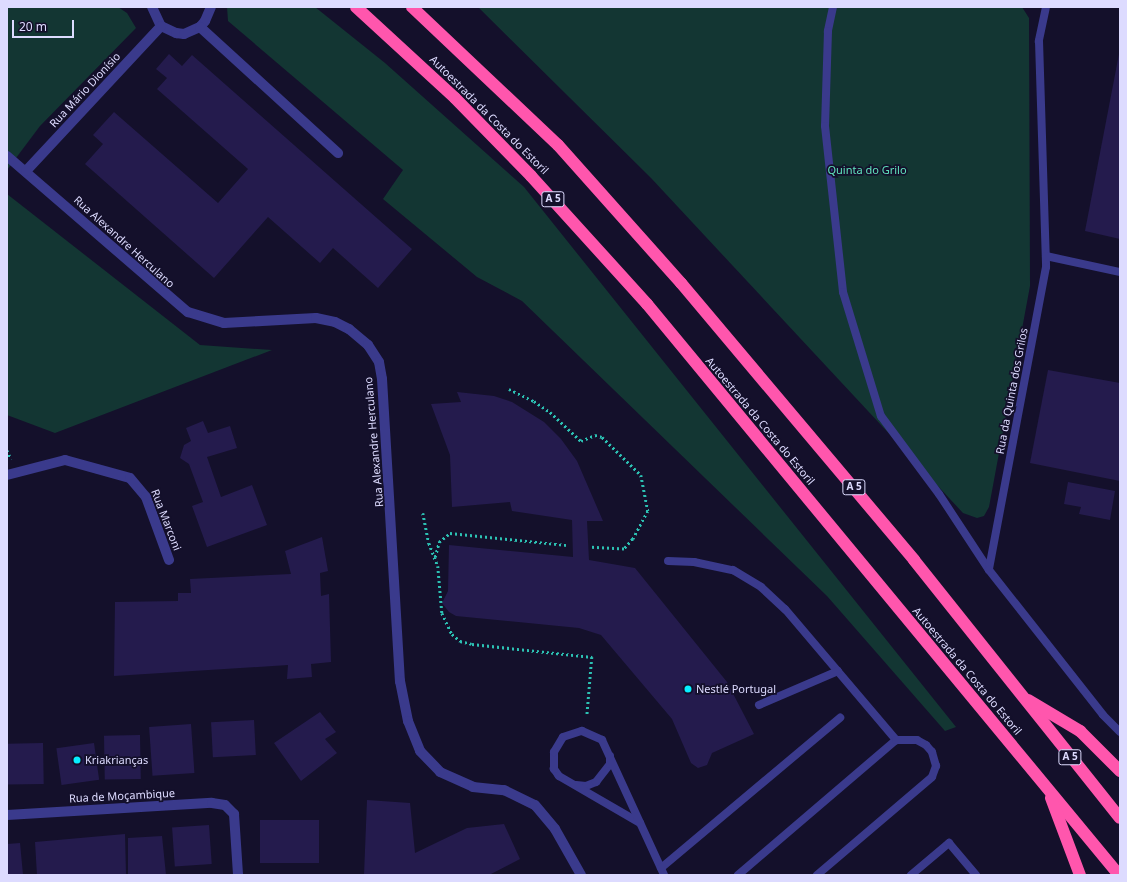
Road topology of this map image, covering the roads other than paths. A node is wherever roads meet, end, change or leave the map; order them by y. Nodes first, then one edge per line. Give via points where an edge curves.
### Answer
1 (152, 7) edge
2 (210, 7) edge
3 (356, 7) edge
4 (412, 7) edge
5 (833, 7) edge
6 (1046, 7) edge
7 (161, 26) junction
8 (200, 28) junction
9 (338, 153) dead end
10 (7, 156) edge
11 (26, 171) junction
12 (1046, 256) junction
13 (1120, 272) edge
14 (7, 475) edge
15 (169, 560) dead end
16 (668, 561) dead end
17 (989, 570) junction
18 (838, 671) junction
19 (1020, 696) junction
20 (759, 705) dead end
21 (840, 718) dead end
22 (1120, 732) edge
23 (896, 740) junction
24 (610, 756) junction
25 (1120, 771) edge
26 (571, 785) junction
27 (1047, 789) junction
28 (7, 815) edge
29 (1120, 818) edge
30 (640, 822) junction
31 (662, 871) edge
32 (238, 875) edge
33 (581, 875) edge
34 (738, 875) edge
35 (817, 875) edge
36 (911, 875) edge
37 (976, 875) edge
38 (1080, 875) edge
39 (1119, 875) edge

1 - 7 street
2 - 8 street via 206,21
3 - 27 highway, Autoestrada da Costa do Estoril / A 5 via 455,98 589,238 647,304
4 - 19 highway, A 5 via 558,145 681,283 914,560
5 - 17 lane via 828,31 825,126 843,292 881,416 939,494
6 - 12 lane, Rua da Quinta dos Grilos via 1039,41
7 - 8 street via 176,34
7 - 11 street, Rua Mário Dionísio
8 - 9 street
10 - 11 street, Rua Alexandre Herculano
11 - 33 street, Rua Alexandre Herculano via 188,312 224,323 316,318 349,329 368,345 379,362 382,379 400,681 408,721 420,751 440,772 473,787 504,790 535,805 555,829
12 - 13 lane
12 - 17 lane, Rua da Quinta dos Grilos
14 - 15 street, Rua Marconi via 65,460 130,478 146,497
16 - 18 lane via 714,565 746,576 774,598
17 - 22 lane via 1103,715
18 - 20 lane
18 - 23 lane
19 - 25 highway via 1080,731
19 - 29 highway, A 5
21 - 31 lane
23 - 34 lane
23 - 35 lane via 917,740 926,745 932,752 936,766 932,777
24 - 26 lane via 610,764 596,782 586,786
24 - 26 lane via 602,740 582,731 563,737 554,752 554,768 559,776
24 - 30 lane
26 - 30 lane
27 - 38 highway
27 - 39 highway, Autoestrada da Costa do Estoril / A 5
28 - 32 street, Rua de Moçambique via 212,803 225,805 234,814
30 - 31 lane
36 - 37 lane via 949,842

